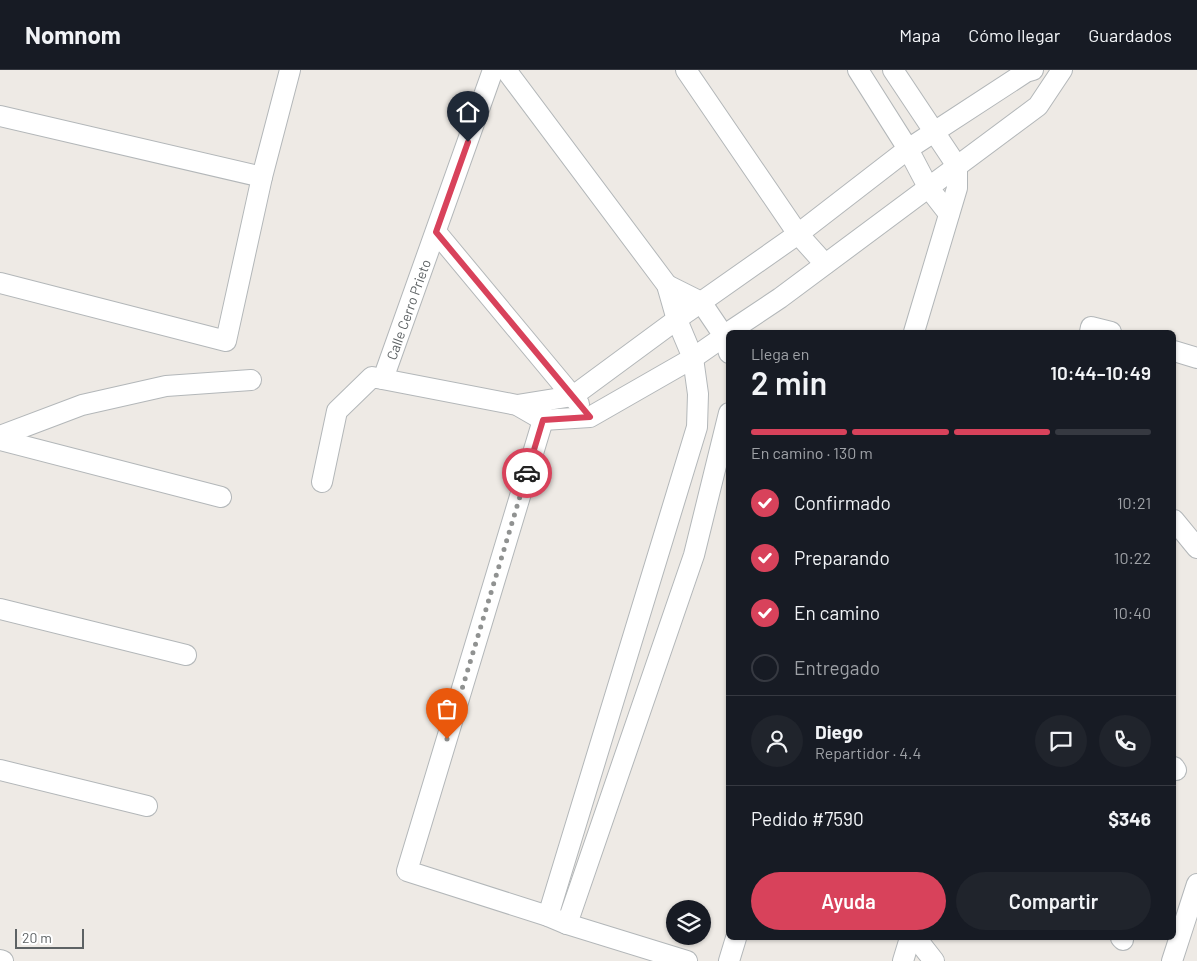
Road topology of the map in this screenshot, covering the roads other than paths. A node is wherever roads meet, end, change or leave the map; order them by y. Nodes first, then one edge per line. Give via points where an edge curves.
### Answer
1 (290, 70) edge
2 (492, 70) edge
3 (506, 70) edge
4 (686, 70) edge
5 (858, 70) edge
6 (893, 70) edge
7 (1033, 70) edge
8 (1062, 70) edge
9 (0, 116) edge
10 (935, 132) junction
11 (908, 149) junction
12 (958, 166) junction
13 (262, 177) junction
14 (928, 187) junction
15 (949, 214) junction
16 (436, 232) junction
17 (798, 234) junction
18 (825, 264) junction
19 (0, 282) edge
20 (667, 284) junction
21 (701, 302) junction
22 (677, 320) junction
23 (738, 330) edge
24 (915, 330) edge
25 (726, 335) edge
26 (726, 339) edge
27 (1176, 352) edge
28 (693, 358) junction
29 (1197, 358) edge
30 (383, 379) junction
31 (251, 380) dead end
32 (573, 396) junction
33 (542, 411) junction
34 (590, 417) junction
35 (726, 426) edge
36 (0, 436) edge
37 (0, 440) edge
38 (322, 482) dead end
39 (221, 497) dead end
40 (1176, 522) edge
41 (1197, 548) edge
42 (0, 610) edge
43 (186, 655) dead end
44 (0, 770) edge
45 (147, 806) dead end
46 (1197, 884) edge
47 (548, 916) junction
48 (567, 924) junction
49 (735, 940) edge
50 (909, 940) edge
51 (918, 940) edge
52 (687, 961) edge
53 (729, 961) edge
54 (903, 961) edge
55 (934, 961) edge
56 (1172, 961) edge

1 - 13 street
2 - 16 street, Calle Cerro Prieto
3 - 20 street
4 - 17 street
5 - 11 street
6 - 10 street
7 - 10 street
8 - 12 street via 1038,106
9 - 13 street
10 - 11 street
10 - 12 street
11 - 14 street
11 - 17 street
12 - 14 street
12 - 15 street via 957,188
13 - 19 street via 226,341
14 - 15 street
14 - 18 street
15 - 24 street
16 - 30 street, Calle Cerro Prieto
16 - 32 street
17 - 18 street
17 - 21 street
18 - 23 street
20 - 21 street
20 - 22 street
21 - 22 street
21 - 25 street
22 - 28 street
22 - 32 street
26 - 28 street
27 - 29 street
28 - 34 street
28 - 47 street via 698,394 697,427
30 - 33 street
30 - 38 street via 372,377 338,411
31 - 36 street via 166,386 82,405
32 - 33 street
32 - 34 street
33 - 34 street
33 - 47 street via 407,871
35 - 48 street via 694,555
37 - 39 street
40 - 41 street
42 - 43 street
44 - 45 street
46 - 56 street
47 - 48 street
48 - 52 street
49 - 53 street
50 - 54 street
51 - 55 street

